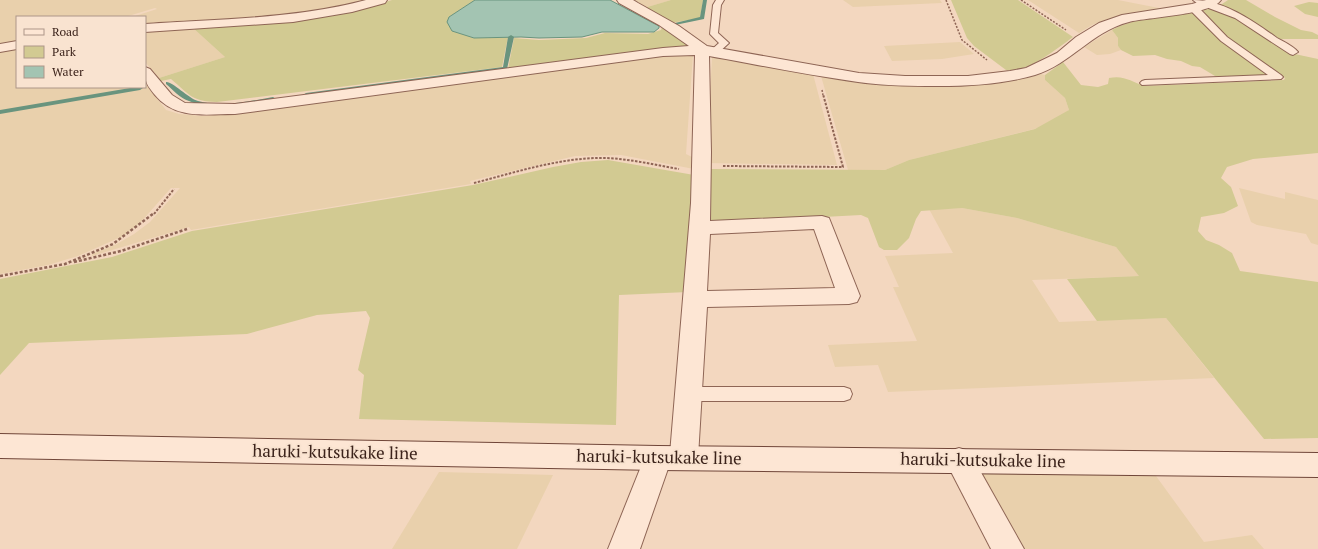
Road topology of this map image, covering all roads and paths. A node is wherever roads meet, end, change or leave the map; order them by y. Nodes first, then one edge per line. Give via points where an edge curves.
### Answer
1 (381, 0) edge
2 (622, 0) edge
3 (720, 0) edge
4 (946, 0) edge
5 (1021, 0) edge
6 (1202, 3) edge
7 (146, 28) edge
8 (1081, 40) junction
9 (16, 45) edge
10 (0, 48) edge
11 (708, 51) junction
12 (1293, 52) dead end
13 (817, 71) junction
14 (146, 73) edge
15 (1010, 76) junction
16 (1145, 84) dead end
17 (702, 170) junction
18 (474, 183) dead end
19 (174, 189) dead end
20 (700, 228) junction
21 (187, 229) dead end
22 (65, 264) junction
23 (0, 276) edge
24 (696, 299) junction
25 (689, 394) junction
26 (844, 394) dead end
27 (0, 446) edge
28 (671, 458) junction
29 (960, 460) junction
30 (1318, 465) edge
31 (624, 549) edge
32 (1008, 549) edge

1 - 7 street via 327,14 296,18
2 - 11 street via 664,22
3 - 11 lane via 717,5 714,34 724,43
4 - 15 path via 962,40
5 - 8 path
6 - 8 street via 1126,18 1104,26
6 - 12 lane via 1228,12
6 - 16 lane via 1201,14 1213,29 1278,77
8 - 15 street via 1062,56 1031,71
9 - 10 street
11 - 13 street
11 - 14 street via 638,54 234,109 201,110 176,106
11 - 17 street
13 - 15 street via 858,78 905,81 968,81
13 - 17 path via 843,167
17 - 18 path via 606,158 560,163
17 - 20 street
19 - 22 path via 152,216 113,244
20 - 24 street
20 - 24 street via 822,222 849,296
21 - 22 path via 121,251
22 - 23 path
24 - 25 street
25 - 26 lane
25 - 28 street
27 - 28 street, haruki-kutsukake line
28 - 29 street, haruki-kutsukake line
28 - 31 street
29 - 30 street, haruki-kutsukake line
29 - 32 street

